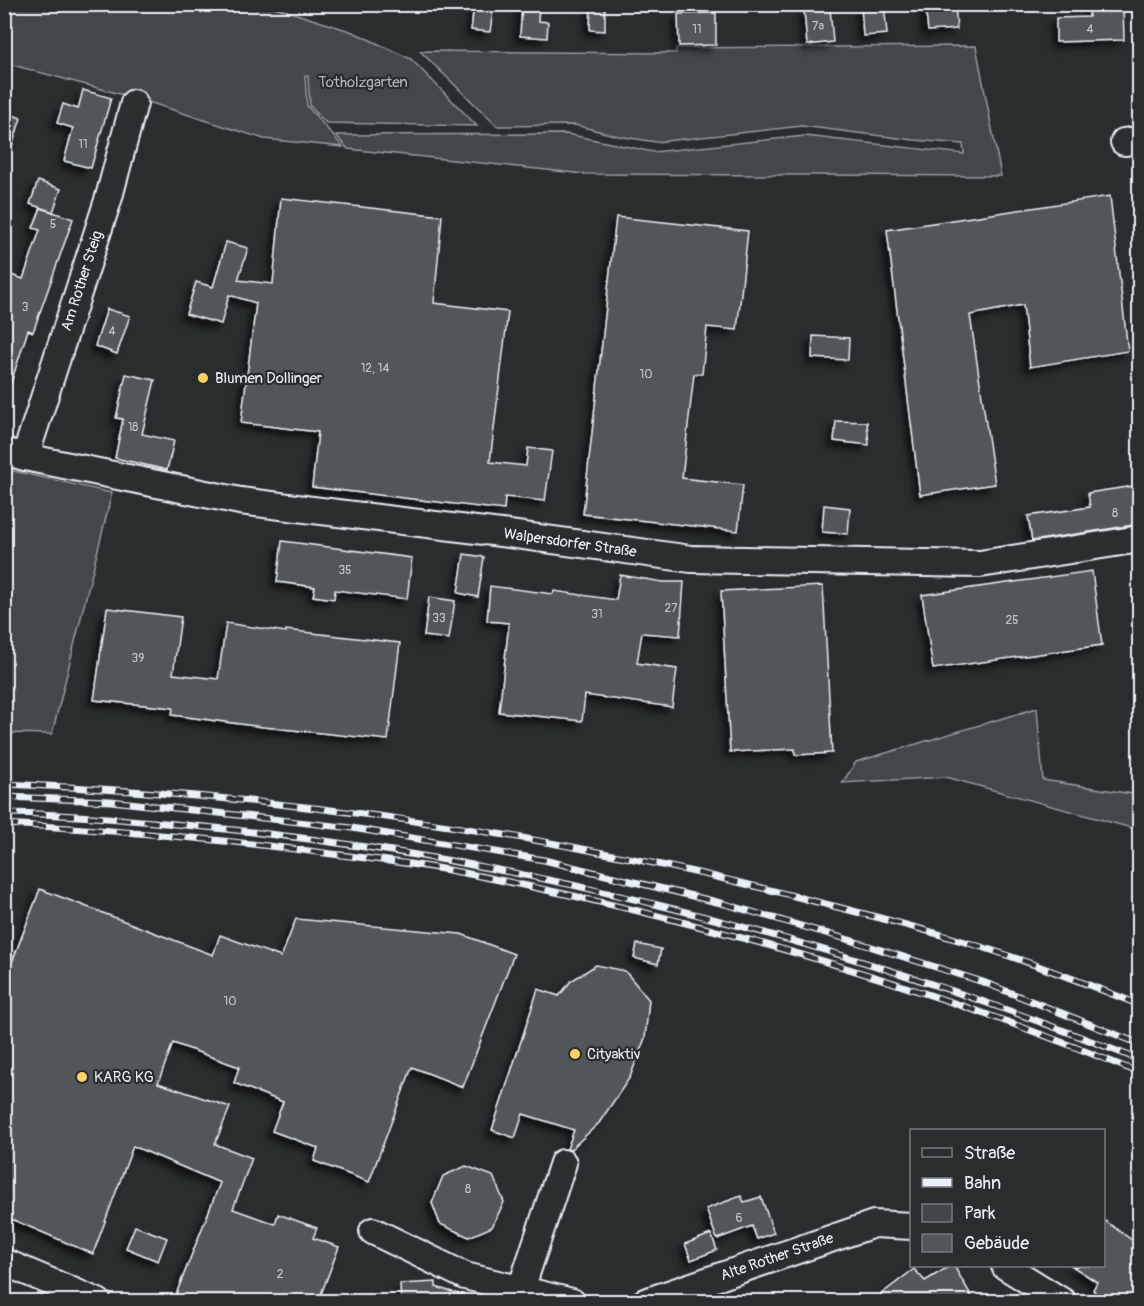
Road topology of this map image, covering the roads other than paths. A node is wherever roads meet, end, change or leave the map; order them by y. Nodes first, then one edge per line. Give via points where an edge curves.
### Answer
1 (134, 102) dead end
2 (15, 454) edge
3 (1140, 539) edge
4 (563, 1163) dead end
5 (910, 1226) edge
6 (374, 1231) dead end
7 (4, 1262) edge
8 (1007, 1267) edge
9 (521, 1289) junction
10 (98, 1302) edge
11 (572, 1302) edge
12 (645, 1302) edge
13 (1062, 1302) edge

1 - 2 street, Am Rother Steig via 109,197
2 - 3 street, Walpersdorfer Straße via 240,501 691,560 980,564
4 - 9 street
5 - 12 street, Alte Rother Straße via 874,1224
6 - 9 street via 465,1276
7 - 10 street
8 - 13 street
9 - 11 street

